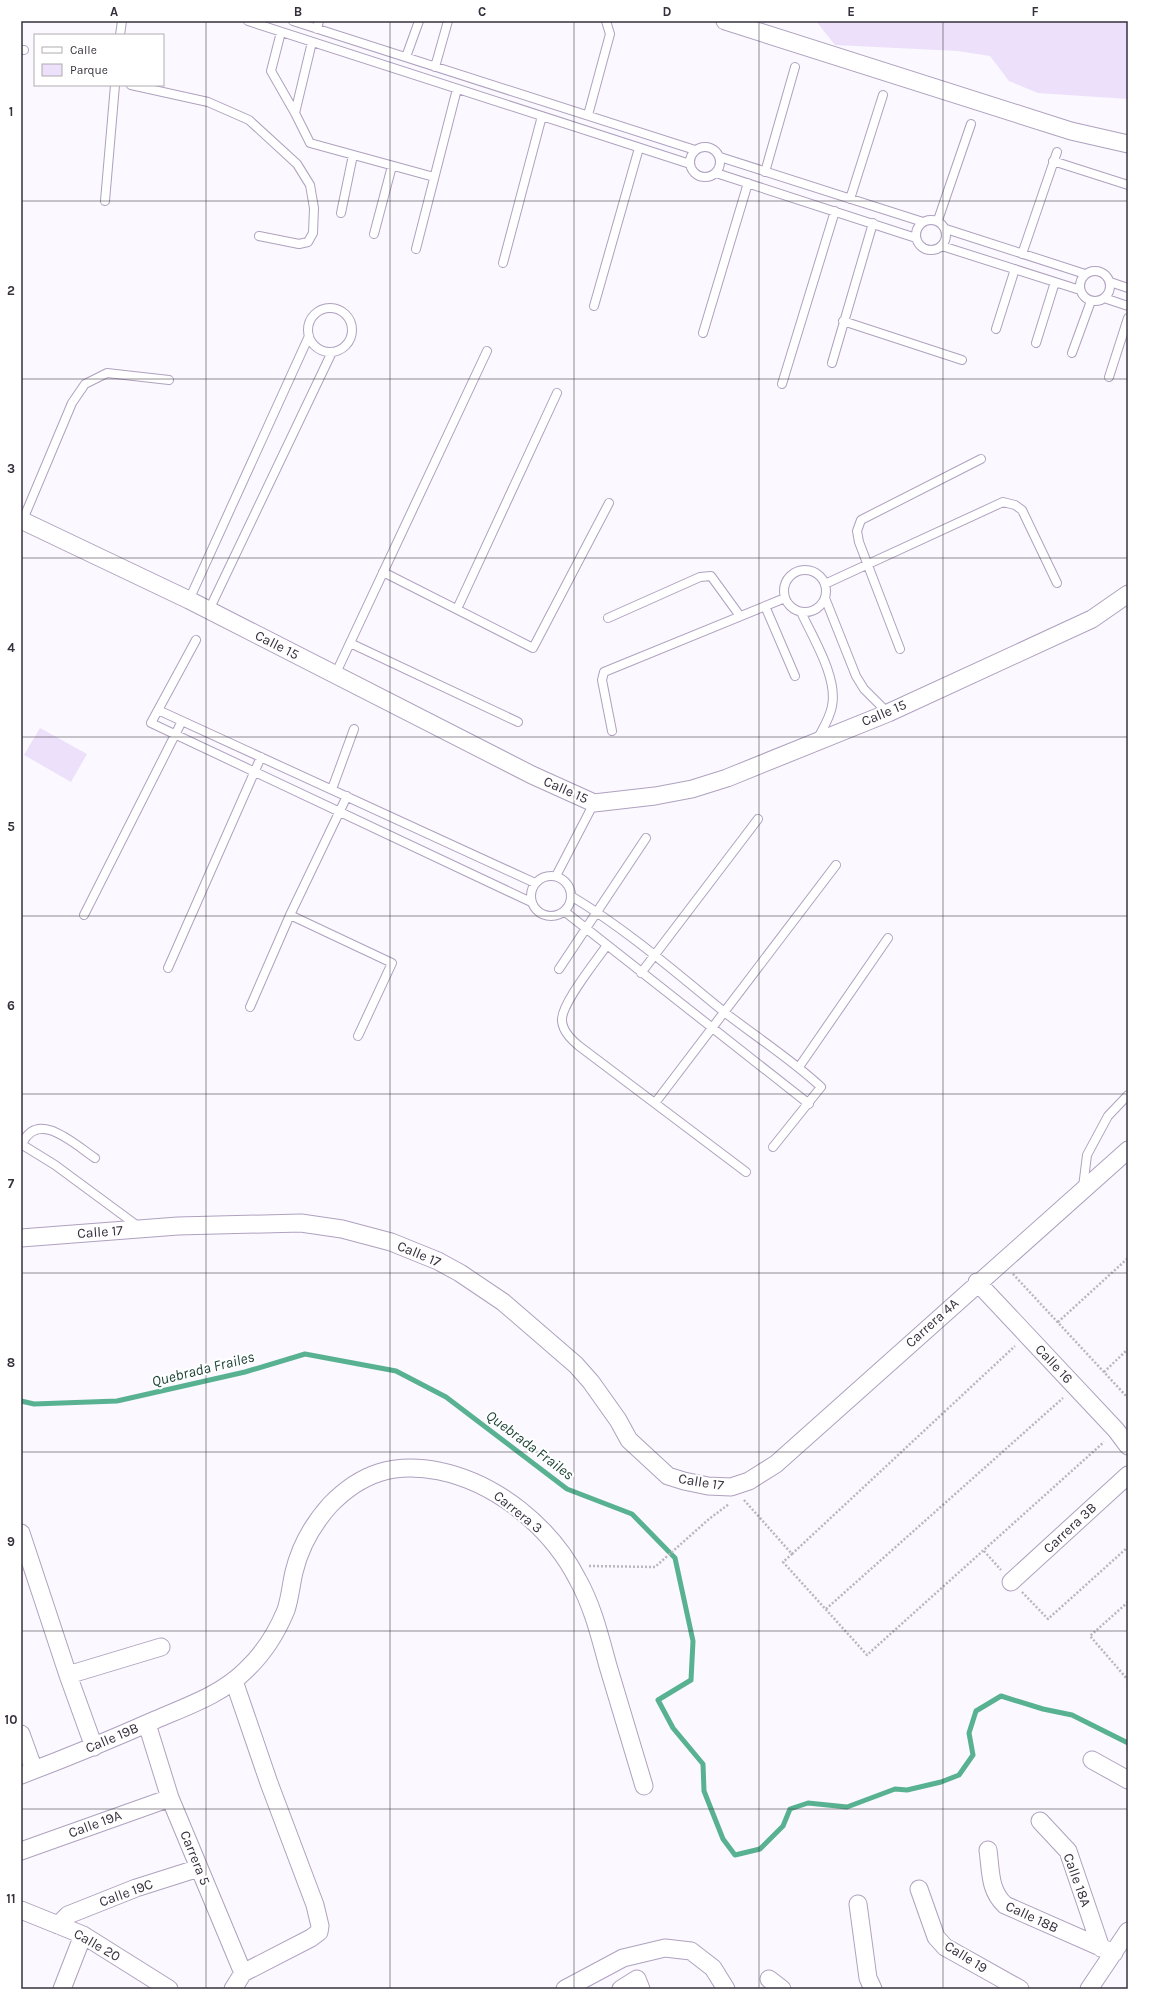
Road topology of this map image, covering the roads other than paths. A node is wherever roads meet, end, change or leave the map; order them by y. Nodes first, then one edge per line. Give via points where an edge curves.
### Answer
1 (122, 21) edge
2 (248, 21) edge
3 (293, 21) edge
4 (419, 21) edge
5 (448, 21) edge
6 (606, 21) edge
7 (725, 21) edge
8 (318, 25) edge
9 (281, 32) junction
10 (120, 34) edge
11 (312, 42) junction
12 (406, 57) junction
13 (435, 66) junction
14 (795, 67) dead end
15 (115, 86) edge
16 (136, 86) edge
17 (457, 89) junction
18 (883, 95) dead end
19 (295, 113) junction
20 (588, 115) junction
21 (542, 116) junction
22 (971, 124) dead end
23 (1128, 144) edge
24 (639, 148) junction
25 (696, 150) junction
26 (1057, 152) dead end
27 (353, 155) junction
28 (720, 157) junction
29 (1053, 161) junction
30 (690, 164) junction
31 (392, 166) junction
32 (765, 172) junction
33 (716, 173) junction
34 (434, 177) junction
35 (748, 183) junction
36 (1128, 186) edge
37 (850, 199) junction
38 (105, 201) dead end
39 (835, 211) junction
40 (341, 213) dead end
41 (938, 220) junction
42 (923, 222) junction
43 (873, 223) junction
44 (946, 229) junction
45 (374, 234) dead end
46 (259, 236) dead end
47 (916, 238) junction
48 (942, 246) junction
49 (416, 249) dead end
50 (1022, 254) junction
51 (503, 263) dead end
52 (1015, 269) junction
53 (1085, 274) junction
54 (1055, 282) junction
55 (1110, 282) junction
56 (1128, 288) edge
57 (1080, 290) junction
58 (1104, 298) junction
59 (1090, 301) junction
60 (594, 306) dead end
61 (1128, 306) edge
62 (1128, 318) edge
63 (844, 321) junction
64 (996, 329) dead end
65 (703, 334) dead end
66 (309, 336) junction
67 (1036, 343) dead end
68 (332, 352) junction
69 (487, 352) dead end
70 (1072, 353) dead end
71 (962, 360) dead end
72 (832, 363) dead end
73 (1109, 377) dead end
74 (169, 380) dead end
75 (782, 384) dead end
76 (557, 393) dead end
77 (982, 459) dead end
78 (609, 503) dead end
79 (21, 521) edge
80 (868, 564) junction
81 (383, 572) junction
82 (1057, 583) dead end
83 (825, 584) junction
84 (1128, 594) edge
85 (785, 598) junction
86 (825, 598) junction
87 (189, 600) junction
88 (765, 606) junction
89 (457, 609) junction
90 (209, 610) junction
91 (801, 612) junction
92 (740, 616) junction
93 (608, 618) dead end
94 (196, 640) dead end
95 (350, 643) junction
96 (900, 649) dead end
97 (335, 674) junction
98 (795, 676) dead end
99 (158, 710) junction
100 (888, 712) junction
101 (182, 721) junction
102 (518, 722) dead end
103 (354, 729) dead end
104 (612, 732) dead end
105 (176, 734) junction
106 (817, 741) junction
107 (261, 757) junction
108 (254, 771) junction
109 (332, 789) junction
110 (347, 796) junction
111 (594, 803) junction
112 (340, 812) junction
113 (758, 819) dead end
114 (646, 838) dead end
115 (836, 865) dead end
116 (556, 876) junction
117 (535, 883) junction
118 (571, 896) junction
119 (531, 902) junction
120 (564, 911) junction
121 (597, 912) junction
122 (84, 915) dead end
123 (290, 915) junction
124 (587, 930) junction
125 (888, 938) dead end
126 (607, 945) junction
127 (655, 955) junction
128 (168, 968) dead end
129 (559, 969) dead end
130 (641, 973) junction
131 (250, 1008) dead end
132 (724, 1012) junction
133 (712, 1028) junction
134 (358, 1036) dead end
135 (799, 1067) junction
136 (1128, 1095) edge
137 (655, 1103) junction
138 (809, 1104) junction
139 (22, 1144) edge
140 (773, 1148) dead end
141 (1128, 1150) edge
142 (95, 1158) dead end
143 (746, 1172) dead end
144 (1082, 1190) junction
145 (141, 1229) junction
146 (21, 1238) edge
147 (978, 1282) junction
148 (1128, 1446) edge
149 (1128, 1475) edge
150 (735, 1491) joint
151 (21, 1533) edge
152 (1011, 1582) road end
153 (161, 1647) dead end
154 (68, 1675) junction
155 (234, 1681) junction
156 (203, 1700) joint
157 (147, 1724) junction
158 (21, 1734) edge
159 (94, 1747) junction
160 (1092, 1760) dead end
161 (28, 1772) edge
162 (1128, 1780) edge
163 (644, 1786) dead end
164 (170, 1798) junction
165 (1040, 1821) dead end
166 (988, 1850) dead end
167 (21, 1851) edge
168 (199, 1868) junction
169 (919, 1889) dead end
170 (858, 1904) dead end
171 (21, 1910) edge
172 (58, 1925) junction
173 (1128, 1931) edge
174 (82, 1935) junction
175 (1107, 1950) junction
176 (243, 1974) junction
177 (639, 1984) edge
178 (62, 1989) edge
179 (169, 1989) edge
180 (233, 1989) edge
181 (565, 1989) edge
182 (621, 1989) edge
183 (726, 1989) edge
184 (873, 1989) edge
185 (1020, 1989) edge
186 (1089, 1989) edge

1 - 10 lane
2 - 9 lane
3 - 8 lane
4 - 12 lane
5 - 13 lane
6 - 20 lane via 610,34
7 - 23 street via 1071,131
8 - 12 lane
9 - 11 lane
9 - 19 lane via 271,71
11 - 17 lane
11 - 19 lane
12 - 13 lane
13 - 20 lane
14 - 32 lane
15 - 38 lane
16 - 46 lane via 208,102 249,120 296,164 310,185 314,208 313,233 308,242 299,244
17 - 21 lane
17 - 34 lane
18 - 37 lane
19 - 27 lane via 310,143
20 - 25 lane
21 - 24 lane
21 - 51 lane
22 - 41 lane
24 - 30 lane
24 - 60 lane
25 - 28 lane via 700,147 710,147
25 - 30 lane via 691,156
26 - 29 lane
27 - 31 lane
27 - 40 lane
28 - 32 lane
28 - 33 lane
29 - 36 lane
29 - 50 lane
30 - 33 lane via 691,169 698,175 707,177
31 - 34 lane
31 - 45 lane
32 - 37 lane
33 - 35 lane
34 - 49 lane
35 - 39 lane
35 - 65 lane
37 - 42 lane
39 - 43 lane
39 - 75 lane
41 - 42 lane via 930,219
41 - 44 lane
42 - 47 lane via 917,229
43 - 47 lane
43 - 63 lane
44 - 48 lane via 946,238
44 - 50 lane
47 - 48 lane via 924,248 933,250
48 - 52 lane
50 - 53 lane
52 - 54 lane
52 - 64 lane
53 - 55 lane via 1094,270 1099,271
53 - 57 lane via 1080,281
54 - 57 lane
54 - 67 lane
55 - 56 lane
55 - 58 lane via 1109,291
57 - 59 lane
58 - 59 lane
58 - 61 lane
59 - 70 lane
62 - 73 lane
63 - 71 lane
63 - 72 lane
66 - 68 lane via 314,345 322,351
66 - 68 lane via 313,316 322,310 333,308 343,312 350,320 350,340 342,348
66 - 87 lane
68 - 90 lane
69 - 81 lane
74 - 79 lane via 107,373 85,384 72,404
76 - 89 lane
77 - 80 lane via 861,520 857,531
78 - 89 lane via 533,648
79 - 87 street, Calle 15
80 - 82 lane via 1003,502 1022,510
80 - 83 lane
80 - 96 lane
81 - 89 lane
81 - 95 lane
83 - 85 lane via 822,577 809,570 794,572 785,584
83 - 86 lane
84 - 100 street, Calle 15 via 1092,619
85 - 88 lane
85 - 91 lane via 788,605
86 - 91 lane via 816,610
86 - 100 lane via 856,676 864,689
87 - 90 street, Calle 15
88 - 92 lane
88 - 98 lane
90 - 97 street, Calle 15
91 - 106 lane via 833,689 832,706
92 - 93 lane via 711,576 700,577
92 - 104 lane via 604,672 602,680
94 - 99 lane
95 - 97 lane
95 - 102 lane
97 - 111 street, Calle 15 via 532,775
99 - 101 lane
99 - 105 lane via 151,723
100 - 106 street, Calle 15
101 - 105 lane
101 - 107 lane
103 - 109 lane
105 - 108 lane
105 - 122 lane
106 - 111 street, Calle 15 via 728,778 692,789
107 - 108 lane
107 - 109 lane
108 - 112 lane
108 - 128 lane
109 - 110 lane
110 - 112 lane
110 - 117 lane
111 - 116 lane
112 - 119 lane
112 - 123 lane
113 - 127 lane
114 - 121 lane
115 - 132 lane
116 - 117 lane via 541,878
116 - 118 lane via 568,884
117 - 119 lane
118 - 120 lane
118 - 121 lane
119 - 120 lane via 545,915 558,915
120 - 124 lane
121 - 124 lane
121 - 127 lane
123 - 131 lane
123 - 134 lane via 392,963
124 - 126 lane
124 - 129 lane
125 - 135 lane
126 - 130 lane
126 - 137 lane via 564,1007 564,1028 579,1046
127 - 130 lane
127 - 132 lane
130 - 133 lane
132 - 133 lane
132 - 135 lane
133 - 137 lane
133 - 138 lane
135 - 138 lane via 821,1087
136 - 144 lane via 1108,1116 1087,1155
137 - 143 lane
138 - 140 lane
139 - 142 lane via 32,1130 47,1128
139 - 145 lane via 55,1165
141 - 144 street, Carrera 4A
144 - 147 street, Carrera 4A
145 - 146 street, Calle 17
145 - 150 street, Calle 17 via 301,1223 342,1229 391,1242 438,1261 502,1302 576,1366 605,1401 629,1440 668,1476
147 - 148 street, Calle 16
147 - 150 street, Carrera 4A via 776,1464
149 - 152 street, Carrera 3B
151 - 154 street
153 - 154 street
154 - 159 street
155 - 156 street, Carrera 3
155 - 163 street, Carrera 3 via 259,1656 279,1626 291,1592 297,1561 310,1532 341,1495 382,1470 436,1470 486,1487 516,1507 543,1532 570,1566 594,1614
155 - 176 street via 320,1926 319,1932 311,1938
156 - 157 street, Calle 19B
157 - 159 street, Calle 19B
157 - 164 street, Carrera 5
158 - 161 street
159 - 161 street, Calle 19B
160 - 162 street
164 - 167 street, Calle 19A
164 - 168 street, Carrera 5
165 - 175 street, Calle 18A via 1068,1851
166 - 175 street, Calle 18B via 993,1889 996,1897 1005,1905
168 - 172 street, Calle 19C via 136,1888 68,1915
168 - 176 street, Carrera 5
169 - 185 street, Calle 19 via 936,1937 945,1947
170 - 184 street via 868,1978
171 - 172 street, Calle 20
172 - 174 street, Calle 20
173 - 175 street
174 - 178 street
174 - 179 street, Calle 20
175 - 186 street
176 - 180 street
177 - 182 street
181 - 183 street via 623,1958 665,1948 691,1952 714,1968

